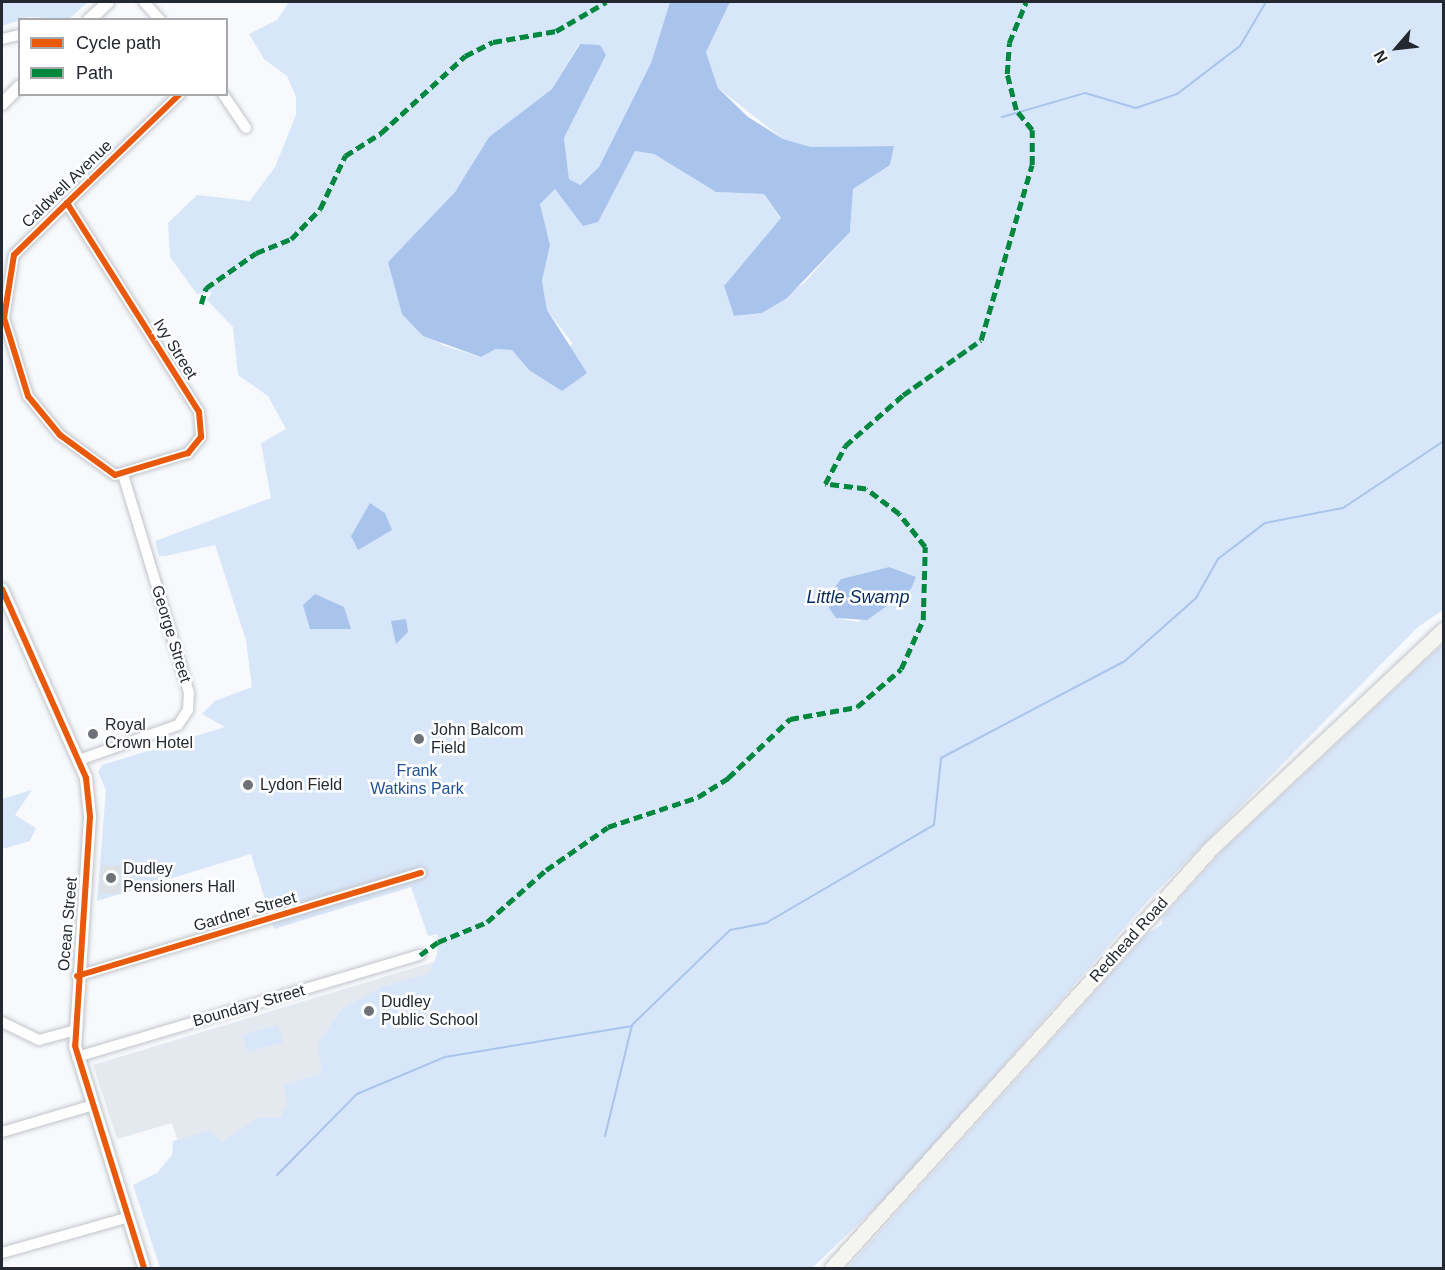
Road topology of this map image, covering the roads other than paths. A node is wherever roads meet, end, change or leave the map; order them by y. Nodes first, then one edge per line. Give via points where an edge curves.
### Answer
1 (108, 2) edge
2 (144, 2) edge
3 (91, 18) edge
4 (158, 18) edge
5 (18, 36) edge
6 (2, 39) edge
7 (18, 88) edge
8 (178, 96) edge
9 (224, 96) edge
10 (2, 104) edge
11 (246, 128) dead end
12 (67, 203) junction
13 (123, 474) junction
14 (2, 589) edge
15 (1443, 629) edge
16 (79, 760) junction
17 (421, 873) dead end
18 (420, 955) dead end
19 (77, 976) junction
20 (2, 1022) edge
21 (73, 1031) junction
22 (77, 1057) junction
23 (93, 1105) junction
24 (2, 1132) edge
25 (129, 1217) junction
26 (2, 1253) edge
27 (144, 1269) edge
28 (832, 1269) edge

1 - 3 street
2 - 4 street
5 - 6 street
7 - 10 street
8 - 12 street, Caldwell Avenue
9 - 11 street
12 - 13 street, Caldwell Avenue via 14,255 4,318 28,396 60,435 115,475
12 - 13 street, Ivy Street via 203,427 188,453
13 - 16 street, George Street via 189,693 188,710 172,728
14 - 16 street, Ocean Street
15 - 28 main road, Redhead Road via 1212,848
16 - 19 street, Ocean Street via 90,817
17 - 19 street, Gardner Street
18 - 22 street, Boundary Street
19 - 21 street, Ocean Street
20 - 21 street via 39,1040
21 - 22 street, Ocean Street
22 - 23 street, Ocean Street
23 - 24 street
23 - 25 street, Ocean Street
25 - 26 street
25 - 27 street, Ocean Street

